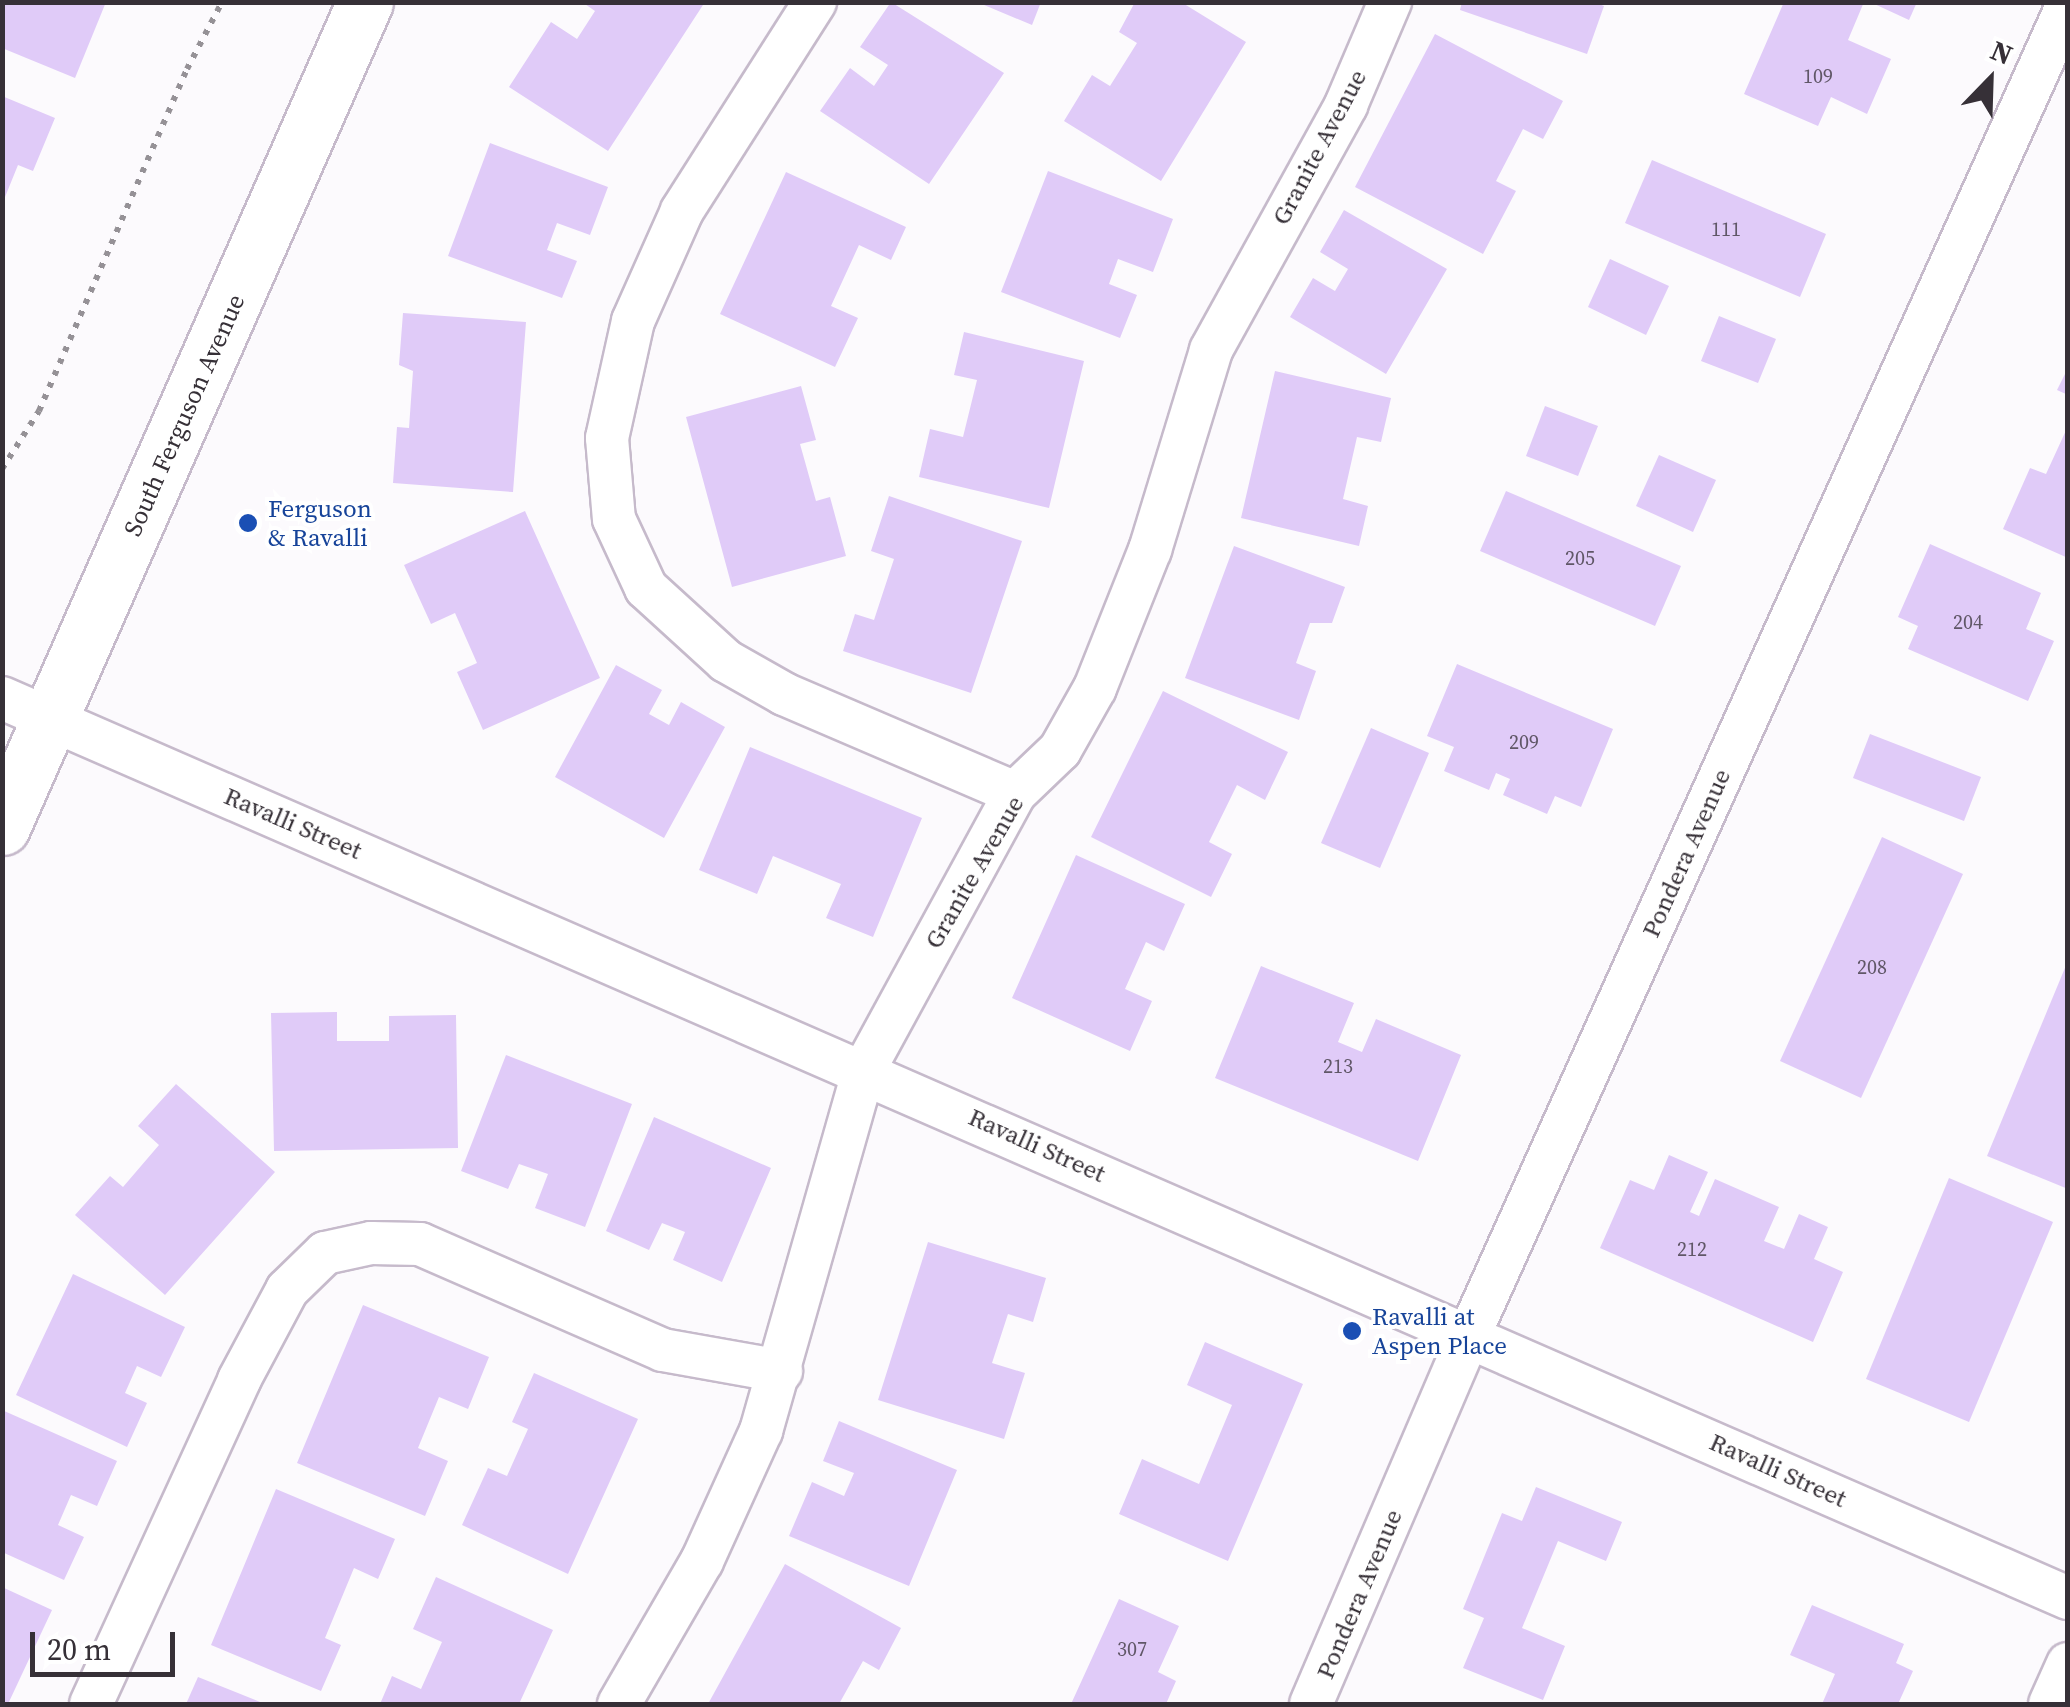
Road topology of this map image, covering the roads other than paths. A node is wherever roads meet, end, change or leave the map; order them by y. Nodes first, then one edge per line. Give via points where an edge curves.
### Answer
1 (365, 2) edge
2 (815, 2) edge
3 (1390, 2) edge
4 (2068, 4) edge
5 (26, 708) edge
6 (1015, 793) junction
7 (2, 827) edge
8 (864, 1070) junction
9 (1470, 1334) junction
10 (781, 1371) junction
11 (2068, 1598) edge
12 (2068, 1664) edge
13 (91, 1704) edge
14 (619, 1704) edge
15 (1311, 1704) edge
16 (2050, 1704) edge

1 - 5 street, South Ferguson Avenue
2 - 6 street via 682,211 633,321 607,438 614,519 646,588 726,661 784,694
3 - 6 street, Granite Avenue via 1346,105 1211,350 1120,638 1060,750
4 - 9 street, Pondera Avenue
5 - 7 street, South Ferguson Avenue
5 - 8 street, Ravalli Street
6 - 8 street, Granite Avenue
8 - 9 street, Ravalli Street
8 - 10 street, Granite Avenue
9 - 11 street, Ravalli Street
9 - 15 street, Pondera Avenue
10 - 13 street via 662,1350 420,1244 370,1243 325,1253 287,1290 239,1380
10 - 14 street, Granite Avenue via 702,1561
12 - 16 street

